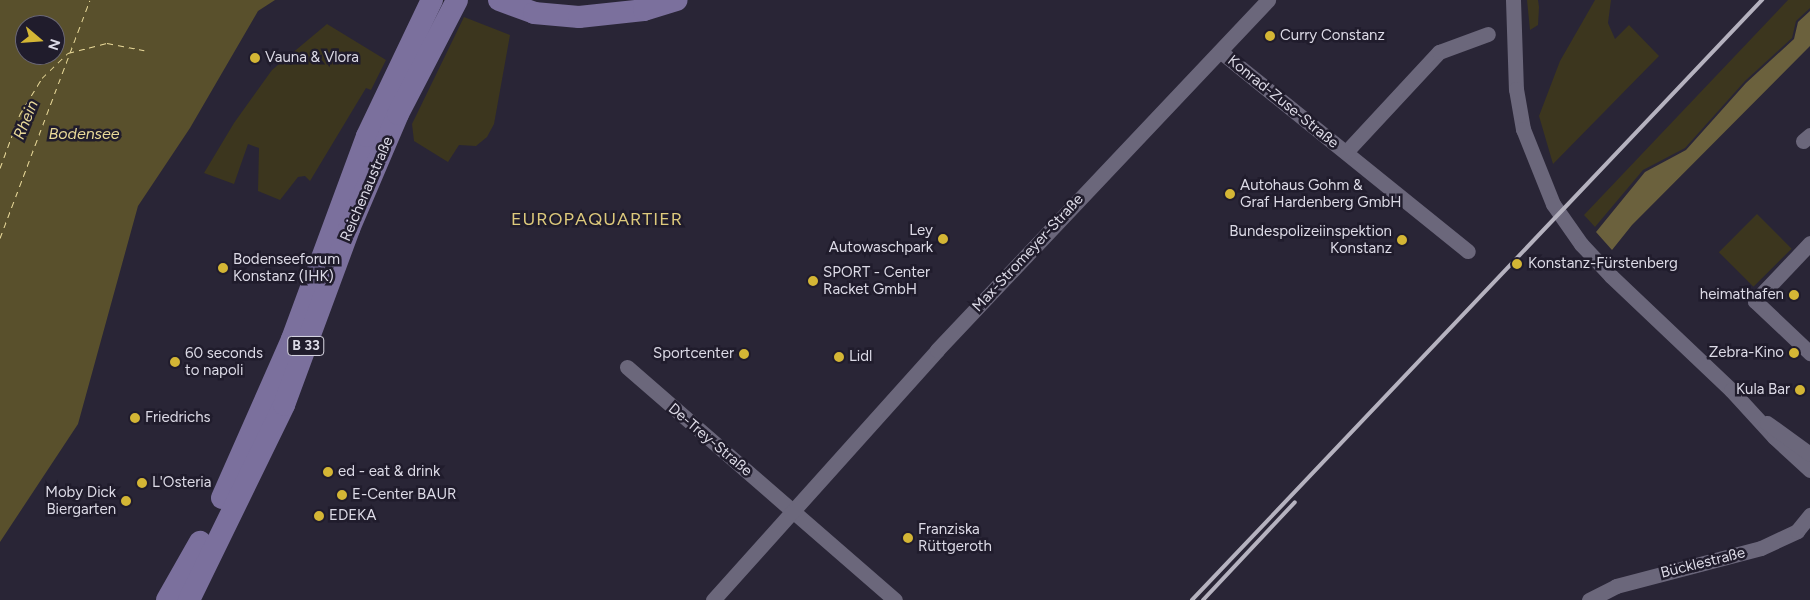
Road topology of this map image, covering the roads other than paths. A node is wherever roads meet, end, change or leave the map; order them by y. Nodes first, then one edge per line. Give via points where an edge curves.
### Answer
1 (432, 0) edge
2 (499, 0) edge
3 (676, 0) edge
4 (1268, 0) edge
5 (1513, 0) edge
6 (456, 1) edge
7 (1488, 34) dead end
8 (1220, 52) junction
9 (1346, 152) junction
10 (1810, 243) edge
11 (1468, 251) dead end
12 (1810, 353) edge
13 (627, 367) dead end
14 (1759, 418) junction
15 (1810, 454) edge
16 (1810, 470) edge
17 (795, 511) junction
18 (1810, 515) edge
19 (1803, 533) edge
20 (167, 600) edge
21 (189, 600) edge
22 (713, 600) edge
23 (895, 600) edge
24 (1590, 600) edge

1 - 20 main road, Reichenaustraße / B 33 via 367,136 292,339 238,466
2 - 3 main road via 534,13 579,17 644,10
4 - 8 street, Max-Stromeyer-Straße
5 - 14 street via 1516,89 1523,129 1549,197 1581,244
6 - 21 main road, Reichenaustraße / B 33 via 406,98 349,230 273,429
7 - 9 street, Konrad-Zuse-Straße via 1439,52
8 - 9 street, Konrad-Zuse-Straße
8 - 17 street, Max-Stromeyer-Straße via 937,350
9 - 11 street, Konrad-Zuse-Straße
10 - 12 street via 1755,301
13 - 17 street, De-Trey-Straße
14 - 15 street via 1788,435
14 - 16 street via 1774,437
17 - 22 street, Max-Stromeyer-Straße
17 - 23 street
18 - 19 street, Bücklestraße
19 - 24 street, Bücklestraße via 1760,548 1616,586

